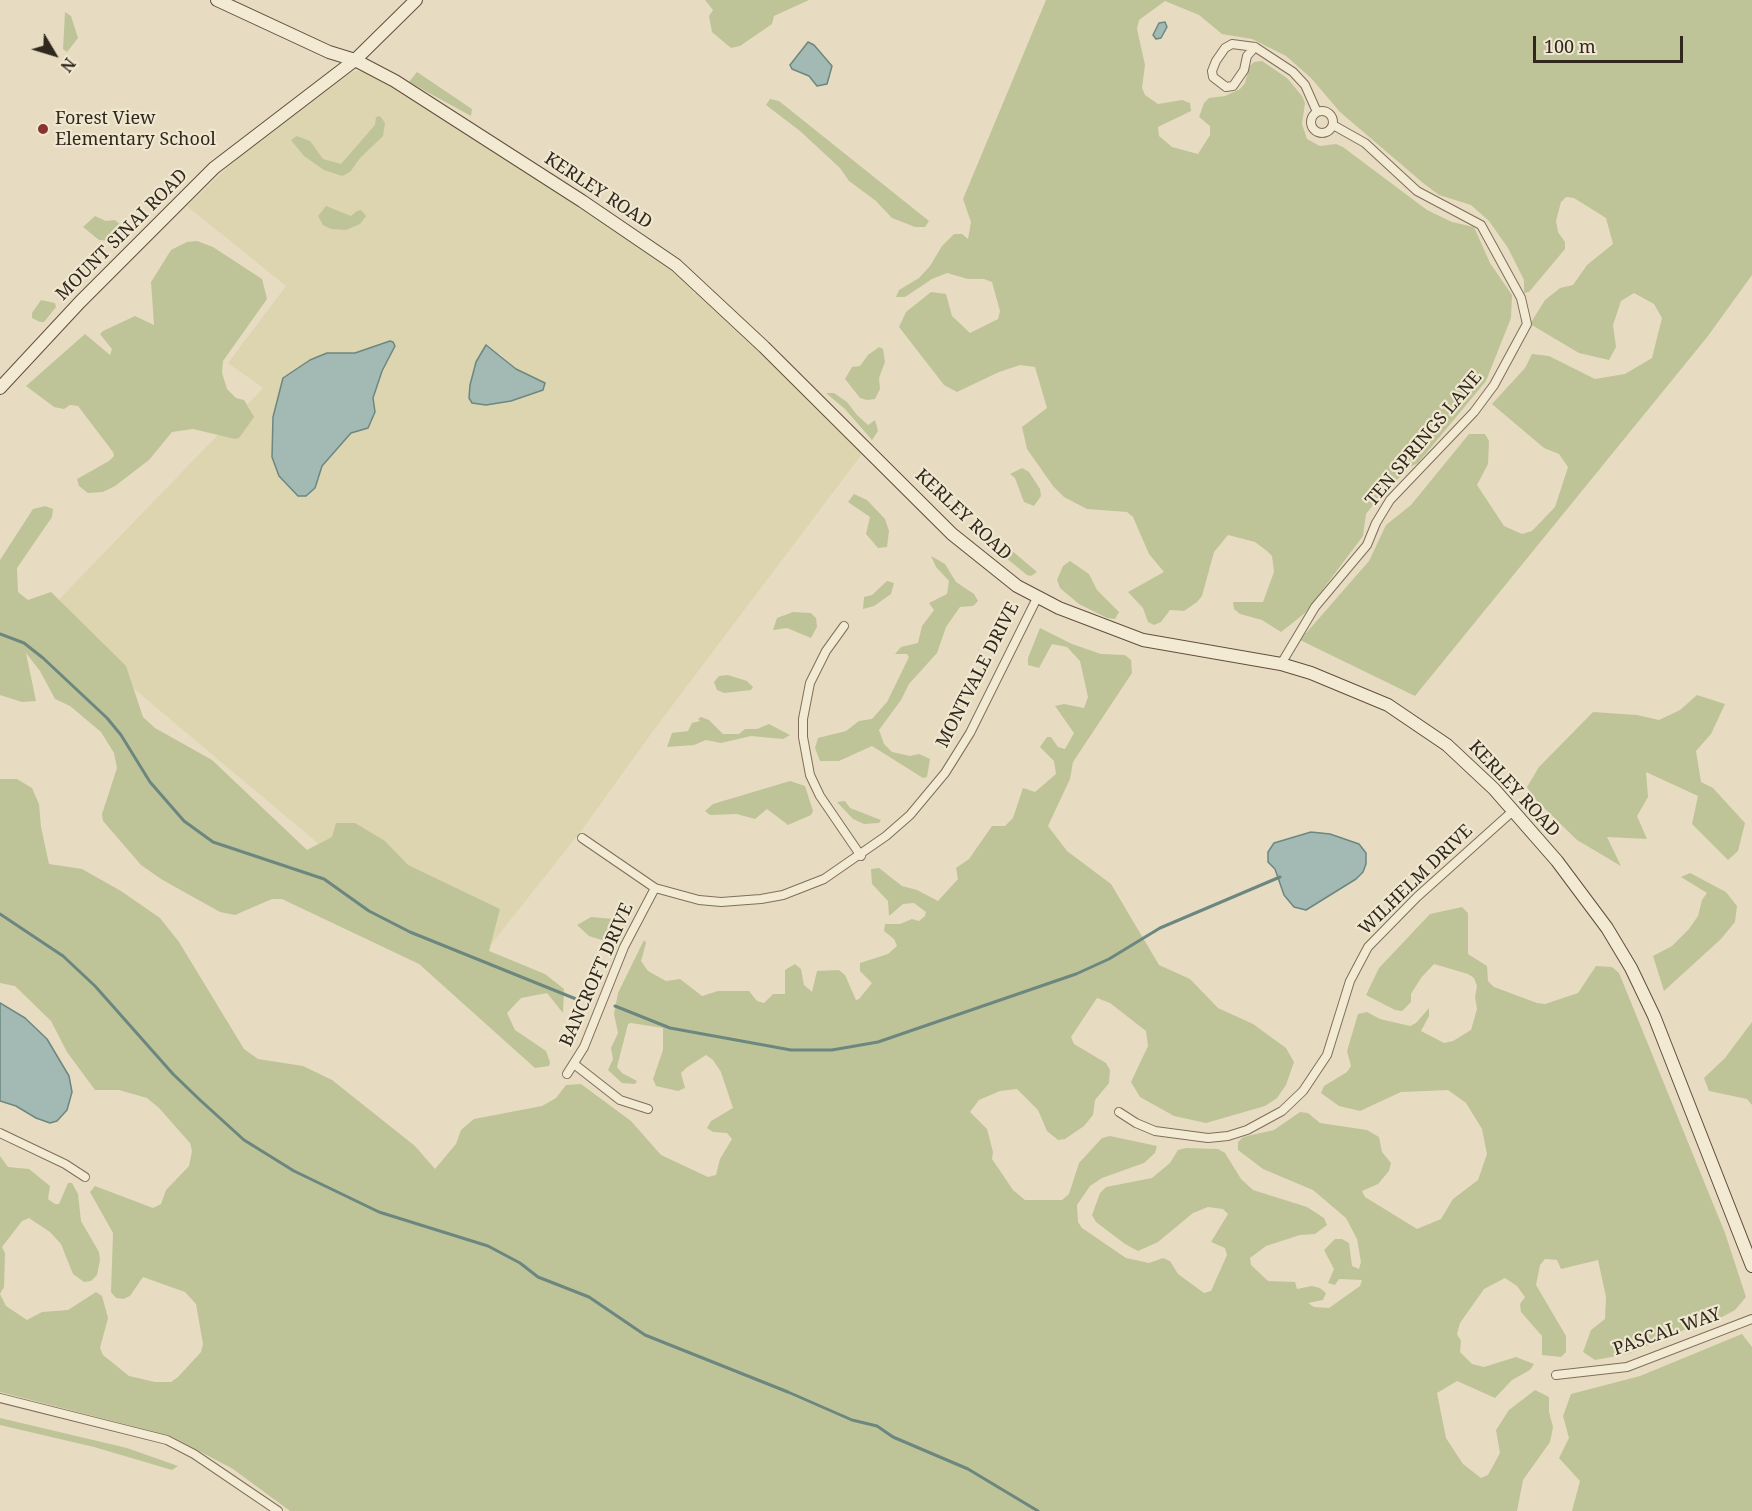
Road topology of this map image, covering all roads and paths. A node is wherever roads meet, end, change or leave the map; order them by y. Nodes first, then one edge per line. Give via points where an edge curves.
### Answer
1 (217, 0) edge
2 (416, 0) edge
3 (1255, 47) junction
4 (355, 60) junction
5 (1317, 112) junction
6 (1333, 125) junction
7 (0, 388) edge
8 (1037, 598) junction
9 (844, 626) dead end
10 (1281, 664) junction
11 (1514, 810) junction
12 (582, 838) dead end
13 (861, 856) junction
14 (655, 888) junction
15 (574, 1064) junction
16 (567, 1074) dead end
17 (648, 1109) dead end
18 (1119, 1112) dead end
19 (0, 1132) edge
20 (85, 1177) dead end
21 (1752, 1266) edge
22 (1752, 1319) edge
23 (1556, 1375) dead end
24 (0, 1398) edge
25 (278, 1511) edge

1 - 4 street, KERLEY ROAD via 329,52
2 - 4 street, MOUNT SINAI ROAD
3 - 3 street via 1233,44 1225,48 1212,71 1214,77 1227,87 1233,86
3 - 5 street, TEN SPRINGS LANE via 1293,72 1305,85
4 - 7 street, MOUNT SINAI ROAD via 214,168
4 - 8 street, KERLEY ROAD via 428,102 676,265 764,346 952,534 996,572
5 - 6 street, TEN SPRINGS LANE via 1327,112
5 - 6 street, TEN SPRINGS LANE via 1311,120 1314,131 1325,133
6 - 10 street, TEN SPRINGS LANE via 1365,143 1417,191 1481,225 1521,298 1527,324 1494,385 1474,412 1390,500 1367,545 1315,607
8 - 10 street, KERLEY ROAD via 1143,640
8 - 13 street, MONTVALE DRIVE via 970,733 945,773 910,815
9 - 13 street via 810,683 803,737 810,775 820,796
10 - 11 street, KERLEY ROAD via 1363,693 1411,719 1463,759
11 - 18 street, WILHELM DRIVE via 1368,947 1350,981 1328,1055 1305,1090 1282,1111 1247,1130 1208,1138 1155,1131
11 - 21 street, KERLEY ROAD via 1585,898 1631,968 1654,1016
12 - 14 street, MONTVALE DRIVE
13 - 14 street, MONTVALE DRIVE via 805,888 761,899 699,900
14 - 15 street, BANCROFT DRIVE via 624,947
15 - 16 street, BANCROFT DRIVE
15 - 17 street via 620,1100
19 - 20 street
22 - 23 street, PASCAL WAY via 1627,1367
24 - 25 street via 167,1440

